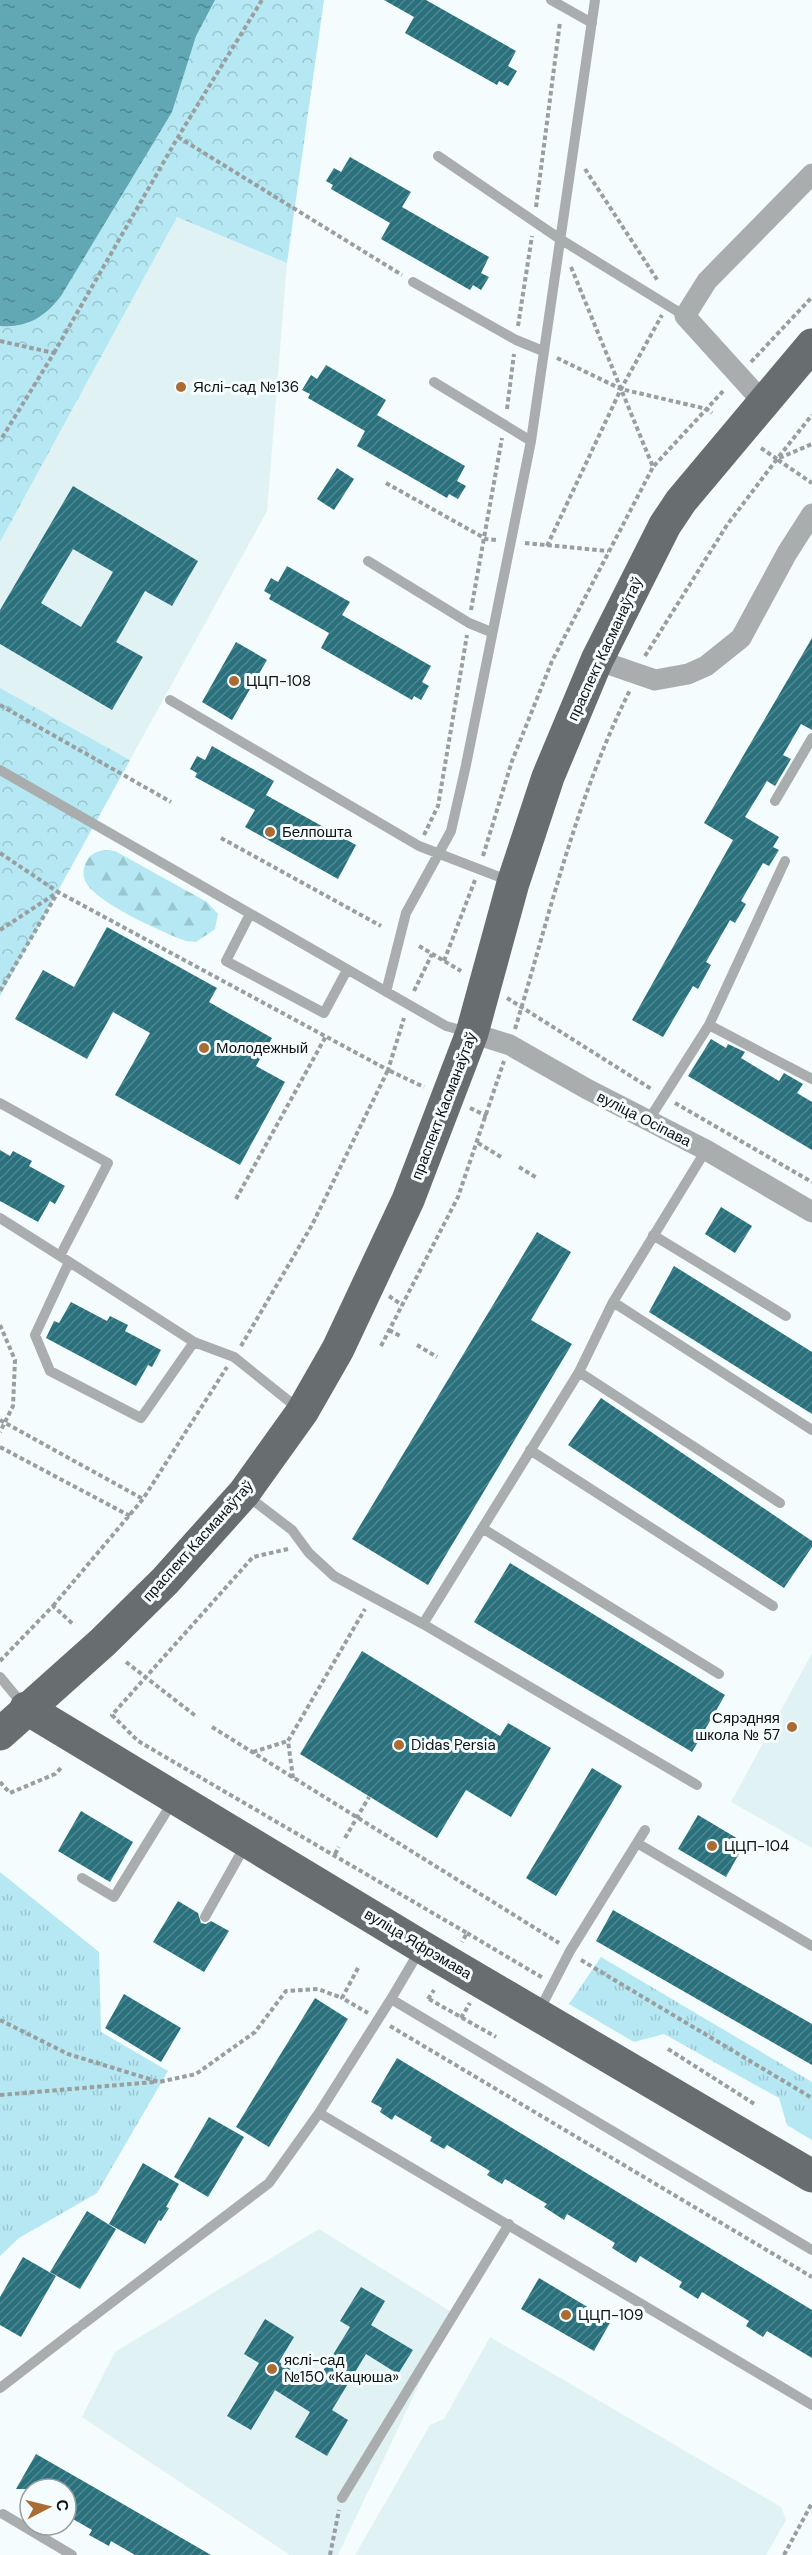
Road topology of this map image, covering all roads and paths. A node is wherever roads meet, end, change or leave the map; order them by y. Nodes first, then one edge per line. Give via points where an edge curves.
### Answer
1 (262, 0) edge
2 (551, 0) edge
3 (595, 0) edge
4 (592, 23) junction
5 (178, 137) junction
6 (438, 156) dead end
7 (580, 161) dead end
8 (812, 174) edge
9 (560, 239) junction
10 (414, 282) joint
11 (661, 285) dead end
12 (812, 297) edge
13 (662, 315) dead end
14 (685, 316) junction
15 (0, 341) edge
16 (812, 345) edge
17 (543, 351) junction
18 (54, 353) junction
19 (738, 375) junction
20 (434, 382) dead end
21 (621, 389) junction
22 (762, 401) junction
23 (707, 409) junction
24 (712, 413) dead end
25 (812, 415) edge
26 (0, 441) edge
27 (531, 441) junction
28 (812, 444) edge
29 (761, 448) dead end
30 (777, 459) junction
31 (653, 467) junction
32 (386, 483) dead end
33 (812, 483) edge
34 (812, 514) edge
35 (510, 542) junction
36 (547, 546) junction
37 (608, 551) junction
38 (368, 561) dead end
39 (491, 632) junction
40 (597, 660) junction
41 (637, 674) junction
42 (170, 700) dead end
43 (0, 705) edge
44 (812, 738) edge
45 (0, 770) edge
46 (775, 801) dead end
47 (171, 802) dead end
48 (221, 838) dead end
49 (0, 853) edge
50 (439, 853) junction
51 (483, 858) dead end
52 (785, 861) dead end
53 (475, 880) dead end
54 (513, 883) junction
55 (250, 914) junction
56 (381, 926) dead end
57 (419, 946) dead end
58 (444, 961) junction
59 (347, 970) junction
60 (461, 971) dead end
61 (0, 991) edge
62 (386, 992) junction
63 (710, 1024) junction
64 (514, 1031) dead end
65 (472, 1033) junction
66 (326, 1036) dead end
67 (505, 1060) dead end
68 (812, 1079) edge
69 (427, 1088) dead end
70 (0, 1103) edge
71 (469, 1108) dead end
72 (487, 1116) junction
73 (648, 1121) junction
74 (477, 1143) junction
75 (706, 1150) junction
76 (501, 1157) dead end
77 (519, 1167) dead end
78 (537, 1178) dead end
79 (236, 1199) dead end
80 (812, 1212) edge
81 (0, 1218) edge
82 (653, 1235) junction
83 (65, 1259) junction
84 (613, 1302) junction
85 (786, 1316) dead end
86 (0, 1325) edge
87 (389, 1330) junction
88 (402, 1336) dead end
89 (195, 1341) junction
90 (417, 1345) dead end
91 (381, 1346) dead end
92 (234, 1357) junction
93 (438, 1357) dead end
94 (579, 1372) junction
95 (303, 1412) junction
96 (2, 1422) edge
97 (812, 1430) edge
98 (0, 1432) edge
99 (0, 1447) edge
100 (530, 1450) junction
101 (244, 1493) junction
102 (143, 1499) junction
103 (780, 1503) dead end
104 (130, 1516) junction
105 (482, 1528) junction
106 (282, 1549) dead end
107 (369, 1603) dead end
108 (53, 1606) junction
109 (773, 1606) dead end
110 (73, 1624) dead end
111 (423, 1624) junction
112 (0, 1661) edge
113 (126, 1662) dead end
114 (718, 1674) dead end
115 (145, 1676) junction
116 (0, 1677) edge
117 (26, 1708) junction
118 (197, 1717) dead end
119 (212, 1727) dead end
120 (0, 1734) edge
121 (288, 1741) junction
122 (253, 1752) junction
123 (63, 1766) dead end
124 (293, 1778) junction
125 (0, 1782) edge
126 (697, 1785) dead end
127 (369, 1797) dead end
128 (175, 1798) junction
129 (357, 1817) junction
130 (645, 1830) dead end
131 (345, 1838) dead end
132 (247, 1843) junction
133 (637, 1843) junction
134 (339, 1847) dead end
135 (335, 1854) junction
136 (82, 1878) dead end
137 (205, 1917) dead end
138 (467, 1933) junction
139 (561, 1944) dead end
140 (460, 1946) dead end
141 (812, 1946) edge
142 (422, 1947) junction
143 (577, 1958) dead end
144 (358, 1968) dead end
145 (542, 1978) dead end
146 (342, 1998) junction
147 (391, 1999) junction
148 (429, 1999) dead end
149 (537, 2015) junction
150 (0, 2020) edge
151 (379, 2020) junction
152 (496, 2037) dead end
153 (668, 2049) dead end
154 (159, 2082) junction
155 (0, 2095) edge
156 (812, 2098) edge
157 (756, 2105) dead end
158 (319, 2113) junction
159 (812, 2176) edge
160 (509, 2224) junction
161 (812, 2250) edge
162 (812, 2277) edge
163 (0, 2388) edge
164 (812, 2405) edge
165 (342, 2498) joint
166 (812, 2503) edge
167 (3, 2514) dead end
168 (72, 2555) edge
169 (330, 2555) edge
170 (784, 2555) edge

1 - 5 path
2 - 4 lane
3 - 4 lane
4 - 9 lane
5 - 10 path
5 - 18 path
6 - 9 lane
7 - 11 path
8 - 14 street via 707,281
9 - 14 lane
9 - 17 lane
9 - 21 path
10 - 17 lane via 516,340
12 - 19 path
13 - 21 path
14 - 19 street
15 - 18 path
16 - 22 main road, праспект Касманаўтаў
17 - 21 path
17 - 27 lane
18 - 26 path
19 - 22 street
19 - 23 path
20 - 27 lane
21 - 23 path
21 - 31 path
21 - 36 path
22 - 40 main road, праспект Касманаўтаў via 702,472 665,525
23 - 24 path
23 - 31 path
25 - 30 path
27 - 35 lane
28 - 30 path
29 - 30 path
30 - 33 path
30 - 41 path via 693,576
31 - 37 path
32 - 35 path via 486,539
34 - 41 street via 741,638 725,653 697,670 669,679 655,680
35 - 36 path
35 - 39 lane
36 - 37 path
37 - 51 path via 552,662 521,739
38 - 39 lane via 469,623
39 - 50 lane via 451,831
40 - 41 street
40 - 54 main road, праспект Касманаўтаў via 548,777
41 - 64 path via 609,731 581,806
42 - 50 lane via 419,846
43 - 47 path
44 - 46 lane
45 - 55 lane
48 - 56 path
49 - 61 path via 58,892
50 - 54 lane
50 - 62 lane via 406,913
52 - 63 lane
53 - 58 path
54 - 65 main road, праспект Касманаўтаў
55 - 59 lane
55 - 59 lane via 226,961 324,1013
57 - 58 path
58 - 60 path
59 - 62 lane
62 - 65 lane via 446,1026
63 - 68 lane
63 - 73 lane
65 - 73 street, вуліца Осіпава via 510,1045
65 - 95 main road, праспект Касманаўтаў via 408,1200 343,1340
66 - 79 path
67 - 72 path
69 - 92 path via 388,1070 312,1225
70 - 83 lane via 108,1163
71 - 72 path
72 - 74 path
73 - 75 street, вуліца Осіпава
74 - 76 path
74 - 87 path via 458,1197
75 - 80 street, вуліца Осіпава
75 - 82 lane
77 - 78 path
81 - 83 lane
82 - 84 lane
82 - 85 lane
83 - 89 lane
83 - 89 lane via 35,1335 50,1371 141,1418
84 - 94 lane
84 - 97 lane
86 - 96 path via 15,1360 13,1406
87 - 88 path
87 - 91 path
89 - 92 lane
90 - 93 path
92 - 95 lane
92 - 102 path
94 - 100 lane
94 - 103 lane
95 - 101 main road, праспект Касманаўтаў
96 - 98 path
96 - 102 path
99 - 104 path
100 - 105 lane
100 - 109 lane
101 - 111 lane via 292,1530 334,1576
101 - 117 main road, праспект Касманаўтаў via 165,1581 103,1642
102 - 104 path
104 - 108 path
105 - 111 lane
105 - 114 lane
106 - 115 path via 252,1557
107 - 121 path
108 - 110 path
108 - 112 path
111 - 126 lane
113 - 115 path
115 - 118 path
115 - 135 path via 112,1715 138,1741
116 - 117 lane
117 - 120 main road, праспект Касманаўтаў
117 - 128 main road, вуліца Яфрэмава
119 - 122 path
121 - 122 path
121 - 124 path
122 - 124 path
123 - 125 path via 55,1774 10,1793
124 - 129 path
127 - 129 path
128 - 132 main road, вуліца Яфрэмава
128 - 136 lane via 114,1897
129 - 131 path
129 - 139 path
130 - 133 lane
132 - 137 lane
132 - 142 main road, вуліца Яфрэмава
133 - 141 lane
133 - 149 lane via 570,1951
134 - 135 path
135 - 138 path
138 - 140 path
138 - 145 path
142 - 147 lane
142 - 149 main road, вуліца Яфрэмава
143 - 156 path
144 - 146 path
146 - 151 path
146 - 154 path via 318,1989 286,1991 255,2032 196,2074
147 - 151 lane
147 - 161 lane
148 - 152 path
149 - 159 main road, вуліца Яфрэмава
150 - 154 path via 68,2054
151 - 158 lane
151 - 162 path
153 - 157 path
154 - 155 path
158 - 160 lane
158 - 163 lane via 269,2183
160 - 164 lane
160 - 165 lane
165 - 169 path
166 - 170 path
167 - 168 lane

